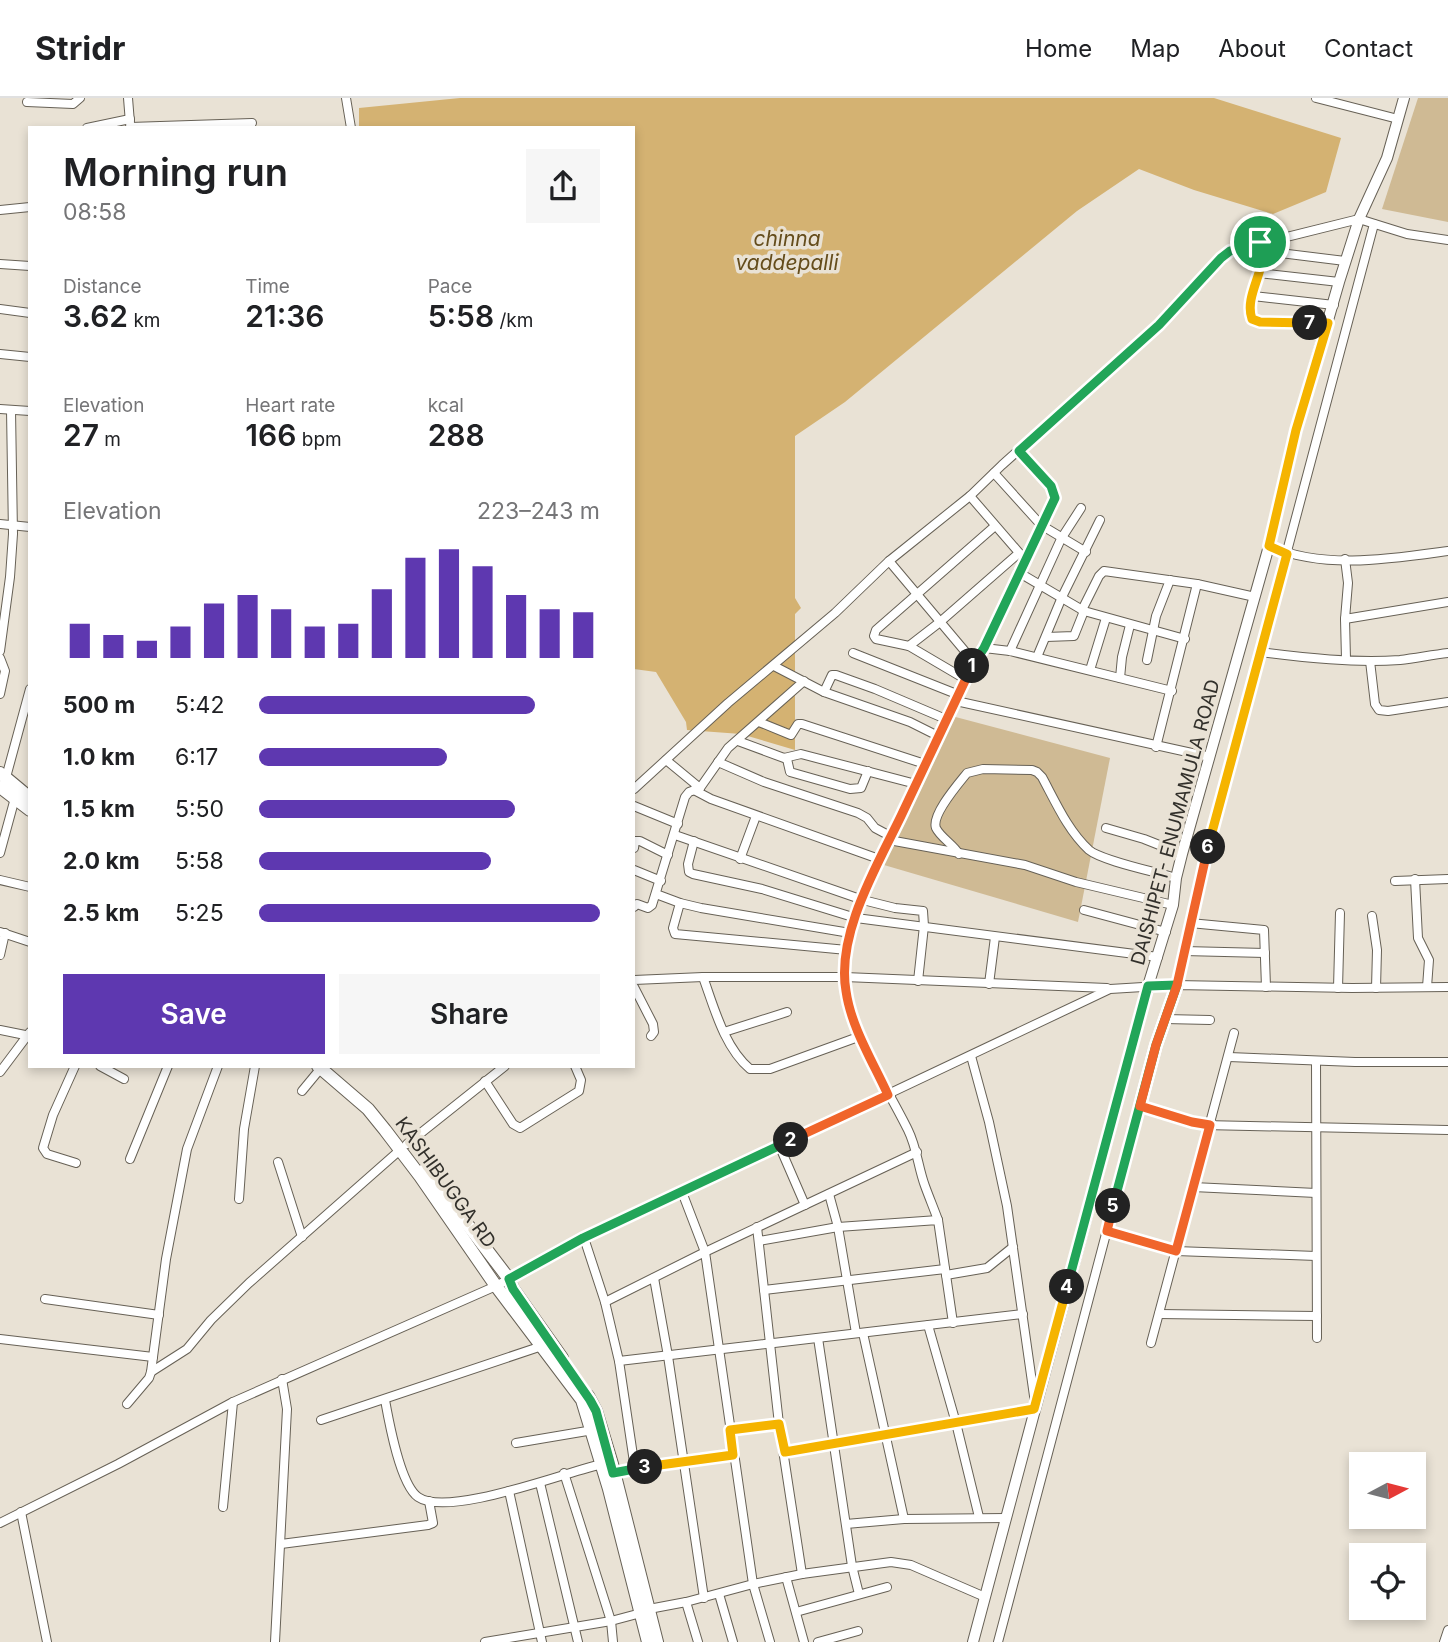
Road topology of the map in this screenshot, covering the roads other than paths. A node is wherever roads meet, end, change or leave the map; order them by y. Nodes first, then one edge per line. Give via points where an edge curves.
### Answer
1 (80, 98) edge
2 (128, 98) edge
3 (346, 98) edge
4 (1316, 98) edge
5 (1404, 98) edge
6 (27, 102) dead end
7 (1398, 119) junction
8 (252, 123) dead end
9 (130, 125) edge
10 (168, 126) edge
11 (218, 126) edge
12 (351, 126) edge
13 (28, 208) edge
14 (0, 210) edge
15 (1359, 219) junction
16 (1374, 224) junction
17 (1448, 240) edge
18 (1262, 247) junction
19 (1345, 261) junction
20 (0, 264) edge
21 (28, 267) edge
22 (1258, 273) junction
23 (1339, 282) junction
24 (1253, 296) junction
25 (1334, 304) junction
26 (0, 309) edge
27 (28, 313) edge
28 (1328, 323) junction
29 (0, 354) edge
30 (28, 358) edge
31 (0, 409) edge
32 (11, 410) junction
33 (28, 411) edge
34 (1019, 451) junction
35 (994, 472) junction
36 (970, 496) junction
37 (1081, 508) dead end
38 (1100, 520) dead end
39 (0, 524) edge
40 (13, 524) junction
41 (1041, 525) junction
42 (995, 526) junction
43 (28, 527) edge
44 (1061, 539) junction
45 (1269, 546) junction
46 (1448, 551) edge
47 (1086, 552) junction
48 (1287, 554) junction
49 (1022, 555) junction
50 (1345, 559) junction
51 (889, 561) junction
52 (1018, 572) junction
53 (1170, 580) junction
54 (1040, 584) junction
55 (1197, 584) junction
56 (918, 594) junction
57 (1062, 597) junction
58 (1255, 597) junction
59 (1448, 602) edge
60 (1083, 610) junction
61 (1106, 618) junction
62 (1345, 619) junction
63 (940, 622) junction
64 (1130, 625) junction
65 (1154, 632) junction
66 (1046, 637) junction
67 (1185, 639) junction
68 (909, 646) junction
69 (984, 648) junction
70 (0, 651) edge
71 (1010, 651) junction
72 (1260, 652) junction
73 (853, 653) dead end
74 (1448, 653) edge
75 (1037, 657) junction
76 (0, 658) edge
77 (1346, 659) junction
78 (1147, 660) dead end
79 (1370, 660) junction
80 (974, 662) junction
81 (774, 666) junction
82 (1090, 670) junction
83 (1120, 678) junction
84 (965, 679) junction
85 (804, 681) junction
86 (1172, 691) junction
87 (824, 692) junction
88 (0, 694) edge
89 (28, 694) edge
90 (957, 698) junction
91 (1448, 702) edge
92 (948, 720) junction
93 (759, 722) junction
94 (938, 736) junction
95 (738, 741) junction
96 (1156, 747) junction
97 (1210, 757) junction
98 (787, 759) junction
99 (666, 760) junction
100 (718, 762) junction
101 (925, 764) junction
102 (868, 771) junction
103 (2, 782) edge
104 (916, 784) junction
105 (635, 788) edge
106 (697, 789) junction
107 (28, 797) edge
108 (15, 798) junction
109 (635, 806) edge
110 (28, 808) edge
111 (756, 816) junction
112 (678, 824) junction
113 (1106, 828) dead end
114 (675, 835) junction
115 (890, 838) junction
116 (635, 841) edge
117 (694, 841) junction
118 (0, 853) edge
119 (959, 853) junction
120 (668, 855) junction
121 (1182, 855) junction
122 (740, 859) junction
123 (879, 859) junction
124 (635, 870) edge
125 (1176, 877) junction
126 (1448, 878) edge
127 (1415, 879) junction
128 (0, 880) edge
129 (661, 881) junction
130 (1395, 881) dead end
131 (28, 887) edge
132 (656, 894) junction
133 (863, 900) junction
134 (680, 903) junction
135 (1173, 905) junction
136 (635, 906) edge
137 (1084, 910) dead end
138 (1340, 913) dead end
139 (1372, 916) dead end
140 (856, 918) junction
141 (1190, 923) junction
142 (924, 926) junction
143 (1166, 932) junction
144 (2, 933) edge
145 (850, 933) junction
146 (995, 937) junction
147 (28, 941) edge
148 (847, 950) junction
149 (1184, 951) junction
150 (1265, 953) junction
151 (0, 955) edge
152 (1158, 957) junction
153 (703, 977) junction
154 (845, 977) junction
155 (635, 980) edge
156 (918, 981) junction
157 (989, 984) junction
158 (1177, 985) junction
159 (1148, 986) junction
160 (1266, 987) junction
161 (1427, 987) junction
162 (1448, 987) edge
163 (1338, 988) junction
164 (1376, 988) junction
165 (635, 989) edge
166 (1110, 989) junction
167 (787, 1012) dead end
168 (1165, 1019) junction
169 (1210, 1020) dead end
170 (0, 1030) edge
171 (724, 1032) junction
172 (1234, 1033) dead end
173 (28, 1034) edge
174 (28, 1035) edge
175 (651, 1035) dead end
176 (861, 1037) junction
177 (971, 1056) junction
178 (1229, 1057) junction
179 (1317, 1061) junction
180 (1448, 1062) edge
181 (74, 1068) edge
182 (104, 1068) edge
183 (166, 1068) edge
184 (217, 1068) edge
185 (255, 1068) edge
186 (322, 1068) edge
187 (324, 1068) edge
188 (502, 1068) edge
189 (576, 1068) edge
190 (0, 1072) edge
191 (124, 1079) dead end
192 (485, 1082) junction
193 (302, 1091) dead end
194 (888, 1095) junction
195 (1140, 1106) junction
196 (1210, 1125) junction
197 (1315, 1127) junction
198 (1448, 1130) edge
199 (779, 1146) junction
200 (403, 1147) junction
201 (916, 1152) junction
202 (130, 1159) dead end
203 (278, 1162) dead end
204 (76, 1163) dead end
205 (1193, 1186) junction
206 (682, 1192) junction
207 (1316, 1193) junction
208 (828, 1194) junction
209 (239, 1199) dead end
210 (805, 1205) junction
211 (939, 1220) junction
212 (757, 1227) junction
213 (838, 1227) junction
214 (1107, 1231) junction
215 (302, 1237) junction
216 (583, 1238) junction
217 (759, 1241) junction
218 (1013, 1247) junction
219 (1176, 1251) junction
220 (705, 1252) junction
221 (1317, 1255) junction
222 (946, 1272) junction
223 (654, 1278) junction
224 (509, 1279) junction
225 (847, 1282) junction
226 (496, 1286) junction
227 (764, 1290) junction
228 (46, 1299) dead end
229 (605, 1302) junction
230 (1023, 1314) junction
231 (1158, 1314) junction
232 (159, 1315) junction
233 (1317, 1316) junction
234 (953, 1323) junction
235 (928, 1325) junction
236 (859, 1333) junction
237 (818, 1338) junction
238 (1317, 1338) dead end
239 (0, 1339) edge
240 (770, 1342) junction
241 (1151, 1343) dead end
242 (547, 1345) junction
243 (720, 1350) junction
244 (668, 1356) junction
245 (153, 1357) junction
246 (619, 1362) junction
247 (151, 1371) junction
248 (282, 1379) junction
249 (386, 1400) junction
250 (233, 1402) junction
251 (127, 1404) dead end
252 (1035, 1407) junction
253 (321, 1420) dead end
254 (956, 1423) junction
255 (779, 1424) junction
256 (593, 1430) junction
257 (730, 1430) junction
258 (887, 1435) junction
259 (516, 1443) dead end
260 (835, 1443) junction
261 (785, 1452) junction
262 (733, 1455) junction
263 (683, 1462) junction
264 (602, 1464) junction
265 (635, 1468) junction
266 (564, 1473) junction
267 (613, 1473) junction
268 (540, 1483) junction
269 (509, 1491) junction
270 (429, 1501) junction
271 (223, 1507) dead end
272 (21, 1511) junction
273 (979, 1517) junction
274 (1006, 1518) junction
275 (904, 1519) junction
276 (0, 1523) edge
277 (846, 1524) junction
278 (281, 1544) junction
279 (852, 1566) junction
280 (802, 1574) junction
281 (786, 1577) junction
282 (754, 1584) junction
283 (887, 1587) dead end
284 (719, 1594) junction
285 (859, 1594) junction
286 (985, 1597) junction
287 (704, 1598) junction
288 (687, 1602) junction
289 (645, 1611) junction
290 (796, 1612) junction
291 (611, 1621) junction
292 (575, 1627) junction
293 (1448, 1630) edge
294 (858, 1631) dead end
295 (541, 1638) edge
296 (47, 1642) edge
297 (275, 1642) edge
298 (485, 1642) edge
299 (578, 1642) edge
300 (613, 1642) edge
301 (648, 1642) edge
302 (657, 1642) edge
303 (698, 1642) edge
304 (733, 1642) edge
305 (770, 1642) edge
306 (804, 1642) edge
307 (818, 1642) edge
308 (973, 1642) edge
309 (998, 1642) edge
310 (1444, 1642) edge

1 - 6 street via 73,104
2 - 9 street
3 - 12 street
4 - 7 street
5 - 7 street, DAISHIPET- ENUMAMULA ROAD
7 - 15 street, DAISHIPET- ENUMAMULA ROAD via 1387,158
8 - 11 street
9 - 10 street
13 - 14 street
15 - 16 street
15 - 18 street
15 - 19 street, DAISHIPET- ENUMAMULA ROAD
16 - 17 street
16 - 48 street
18 - 19 street
18 - 22 street
18 - 34 street via 1230,251 1221,258 1159,325
19 - 23 street, DAISHIPET- ENUMAMULA ROAD
20 - 21 street
22 - 23 street
22 - 24 street
23 - 25 street, DAISHIPET- ENUMAMULA ROAD
24 - 25 street
24 - 28 street via 1250,314 1255,321
25 - 28 street, DAISHIPET- ENUMAMULA ROAD
26 - 27 street
28 - 45 street, DAISHIPET- ENUMAMULA ROAD via 1296,430
29 - 30 street
31 - 32 street
32 - 33 street
32 - 40 street
34 - 35 street
34 - 41 street via 1055,492
35 - 36 street
35 - 41 street
36 - 42 street
36 - 51 street
37 - 44 street
38 - 47 street
39 - 40 street
40 - 43 street
40 - 70 street
41 - 44 street
41 - 49 street
42 - 49 street
42 - 56 street
44 - 47 street
44 - 54 street
45 - 48 street
45 - 58 street, DAISHIPET- ENUMAMULA ROAD
46 - 50 street
47 - 57 street
48 - 50 street
48 - 72 street
49 - 52 street
49 - 63 street
50 - 62 street
51 - 56 street
51 - 81 street
52 - 54 street
52 - 69 street
53 - 55 street
53 - 60 street via 1104,571
53 - 65 street
54 - 57 street
54 - 71 street
55 - 58 street
55 - 67 street
56 - 63 street
56 - 68 street via 874,636
57 - 60 street
57 - 66 street
58 - 97 street, DAISHIPET- ENUMAMULA ROAD
59 - 62 street
60 - 61 street
60 - 66 street via 1074,636
61 - 64 street
61 - 82 street
62 - 77 street
63 - 68 street
63 - 80 street
64 - 65 street
64 - 83 street
65 - 67 street
65 - 78 street
66 - 75 street
67 - 86 street
68 - 84 street
69 - 71 street
69 - 80 street
71 - 75 street
72 - 77 street
72 - 141 street
73 - 90 street
74 - 79 street
75 - 82 street
76 - 88 street via 5,671
77 - 79 street
79 - 91 street via 1379,710
80 - 84 street
81 - 85 street
81 - 99 street
82 - 83 street
83 - 86 street
84 - 90 street
85 - 87 street
85 - 93 street
86 - 96 street
87 - 92 street via 834,675
87 - 94 street
89 - 103 street
90 - 92 street
90 - 96 street
92 - 94 street
93 - 95 street
93 - 101 street via 791,735 802,724
94 - 101 street
95 - 98 street
95 - 100 street
96 - 97 street
97 - 121 street, DAISHIPET- ENUMAMULA ROAD
98 - 102 street via 801,754
98 - 102 street via 790,772 855,790 862,786
99 - 105 street
99 - 106 street
100 - 106 street
100 - 115 street via 858,813
101 - 104 street
102 - 104 street
103 - 107 main road
103 - 108 main road
104 - 115 street
106 - 111 street
106 - 112 street via 685,797
108 - 110 main road
108 - 118 street
109 - 112 street
111 - 122 street
111 - 123 street
112 - 114 street
113 - 121 street
114 - 117 street
114 - 120 street
115 - 119 street
115 - 123 street
116 - 120 street
117 - 122 street
117 - 140 street via 688,864 693,874 762,889
119 - 125 street via 936,829 936,821 967,773 1032,770 1088,849
119 - 135 street via 1026,865 1076,883
120 - 129 street
121 - 125 street, DAISHIPET- ENUMAMULA ROAD
122 - 133 street
123 - 133 street
124 - 129 street
125 - 135 street, DAISHIPET- ENUMAMULA ROAD
126 - 127 street
127 - 130 street
127 - 161 street via 1418,938 1429,960
128 - 131 street
129 - 132 street
132 - 134 street
132 - 136 street via 651,906
133 - 140 street
133 - 142 street via 923,911
134 - 145 street
134 - 148 street via 675,934
135 - 143 street, DAISHIPET- ENUMAMULA ROAD
137 - 143 street
138 - 163 street
139 - 164 street
140 - 142 street
140 - 145 street
141 - 149 street
141 - 150 street via 1263,929
142 - 146 street
142 - 156 street
143 - 152 street, DAISHIPET- ENUMAMULA ROAD
144 - 147 street
144 - 151 street
145 - 148 street
146 - 152 street
146 - 157 street
148 - 154 street
149 - 150 street
149 - 158 street
150 - 160 street
152 - 159 street, DAISHIPET- ENUMAMULA ROAD
153 - 154 street
153 - 155 street
153 - 171 street
154 - 156 street
154 - 176 street
156 - 157 street
157 - 166 street
158 - 159 street
158 - 160 street
158 - 168 street
159 - 166 street
159 - 252 street, DAISHIPET- ENUMAMULA ROAD
160 - 163 street
161 - 162 street
161 - 164 street
163 - 164 street
165 - 175 street via 653,1024
166 - 177 street
167 - 171 street
168 - 169 street
168 - 195 street
170 - 173 street
171 - 176 street via 745,1064 756,1071
172 - 178 street
174 - 190 street
176 - 194 street
177 - 194 street
177 - 218 street
178 - 179 street
178 - 196 street
179 - 180 street
179 - 197 street
181 - 204 street via 43,1148 47,1154
182 - 191 street
183 - 202 street
184 - 232 street via 187,1149
185 - 209 street
186 - 193 street
187 - 200 main road, KASHIBUGGA RD via 380,1113
188 - 192 street
189 - 192 street via 582,1080 579,1091 520,1128
192 - 200 street
194 - 199 street
194 - 201 street
195 - 196 street
195 - 214 street
196 - 197 street
196 - 205 street
197 - 198 street
197 - 207 street
199 - 206 street
199 - 210 street
200 - 215 street
200 - 224 main road, KASHIBUGGA RD
200 - 226 main road, KASHIBUGGA RD
201 - 208 street
201 - 211 street
203 - 215 street
205 - 207 street
205 - 219 street
206 - 216 street
206 - 220 street
207 - 221 street
208 - 210 street
208 - 213 street
210 - 212 street
211 - 213 street
211 - 222 street
212 - 217 street
212 - 220 street
213 - 217 street
213 - 225 street
214 - 219 street
214 - 309 street
215 - 247 street via 211,1320 187,1349
216 - 224 street
216 - 229 street
217 - 227 street
218 - 222 street via 987,1268
218 - 230 street
219 - 221 street
219 - 231 street
220 - 223 street
220 - 243 street
221 - 233 street
222 - 225 street
222 - 234 street
223 - 229 street
223 - 244 street
224 - 226 street
224 - 242 main road, KASHIBUGGA RD
225 - 227 street
225 - 236 street
226 - 242 main road, KASHIBUGGA RD
226 - 248 street
227 - 240 street
228 - 232 street
229 - 246 street
230 - 234 street
230 - 252 street
231 - 233 street
231 - 241 street
232 - 245 street
233 - 238 street
234 - 235 street
235 - 236 street
235 - 254 street
236 - 237 street
236 - 258 street
237 - 240 street
237 - 260 street
239 - 245 street
240 - 243 street
240 - 255 street
242 - 249 street
242 - 256 main road, KASHIBUGGA RD via 582,1400
242 - 267 main road, KASHIBUGGA RD via 596,1411
243 - 244 street
243 - 257 street
244 - 246 street
244 - 263 street
245 - 247 street
246 - 265 street
247 - 251 street
248 - 250 street
248 - 278 street via 287,1409
249 - 253 street
249 - 270 street via 405,1474 415,1494
250 - 271 street
250 - 272 street
252 - 254 street
252 - 274 street, DAISHIPET- ENUMAMULA ROAD
254 - 258 street
254 - 273 street
255 - 257 street
255 - 261 street
256 - 259 street
256 - 264 main road, KASHIBUGGA RD
257 - 262 street
258 - 260 street
258 - 275 street
260 - 261 street
260 - 277 street
261 - 280 street
262 - 263 street
262 - 282 street
263 - 265 street
263 - 287 street
264 - 266 street
264 - 289 main road, KASHIBUGGA RD
265 - 267 street
266 - 268 street
266 - 291 street
267 - 289 main road, KASHIBUGGA RD
268 - 269 street
268 - 292 street
269 - 270 street
269 - 295 street
270 - 278 street via 434,1518 428,1525
272 - 276 street
272 - 296 street
273 - 274 street
273 - 275 street
274 - 286 street, DAISHIPET- ENUMAMULA ROAD
275 - 277 street
277 - 279 street
278 - 297 street
279 - 280 street
279 - 285 street
279 - 286 street via 905,1563
280 - 281 street
281 - 282 street
281 - 290 street
282 - 284 street
282 - 305 street
283 - 285 street
284 - 287 street
284 - 304 street
285 - 290 street
286 - 308 street, DAISHIPET- ENUMAMULA ROAD
287 - 288 street
288 - 289 street
288 - 303 street
289 - 291 street
289 - 301 main road, KASHIBUGGA RD
289 - 302 main road, KASHIBUGGA RD
290 - 306 street
291 - 292 street
291 - 300 street
292 - 295 street
292 - 299 street
293 - 310 street
294 - 307 street
295 - 298 street

